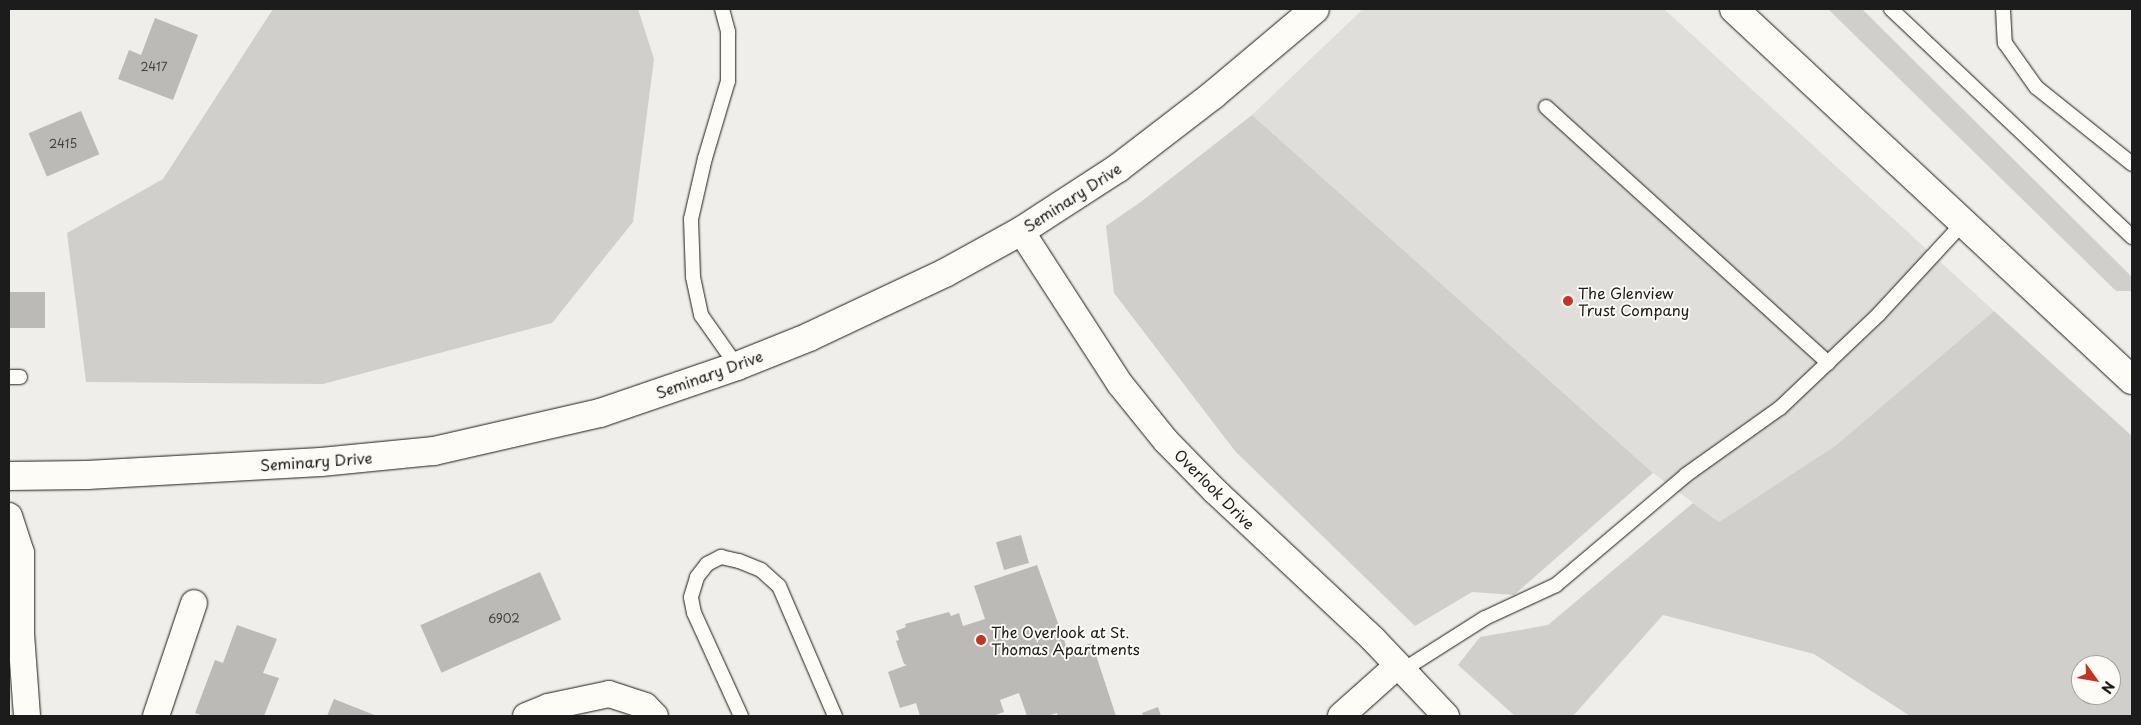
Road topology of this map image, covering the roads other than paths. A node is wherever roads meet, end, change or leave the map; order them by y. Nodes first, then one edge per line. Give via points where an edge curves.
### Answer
1 (722, 9) edge
2 (1315, 9) edge
3 (1734, 9) edge
4 (1891, 9) edge
5 (2003, 9) edge
6 (1546, 107) dead end
7 (2132, 164) edge
8 (1963, 223) junction
9 (1021, 231) junction
10 (2132, 237) edge
11 (1828, 363) junction
12 (737, 366) junction
13 (2131, 378) edge
14 (9, 476) edge
15 (9, 516) edge
16 (194, 603) dead end
17 (1400, 668) junction
18 (27, 716) edge
19 (156, 716) edge
20 (526, 716) edge
21 (655, 716) edge
22 (741, 716) edge
23 (835, 716) edge
24 (1341, 716) edge
25 (1446, 716) edge

1 - 12 lane via 728,32 728,81 691,219 693,278 701,315
2 - 9 main road, Seminary Drive via 1220,89 1118,168
3 - 8 main road
4 - 10 lane
5 - 7 lane via 2005,43 2036,87
6 - 11 lane
8 - 11 lane via 1878,315
8 - 13 main road
9 - 12 main road, Seminary Drive via 945,273 810,337
9 - 17 street, Overlook Drive via 1120,384 1166,441 1243,518 1327,593
11 - 17 lane via 1780,408 1686,475 1556,585 1485,618
12 - 14 main road, Seminary Drive via 600,413 434,452 321,462
15 - 18 street via 20,553
16 - 19 street
17 - 24 street
17 - 25 street, Overlook Drive
20 - 21 street via 548,707 609,694 645,706
22 - 23 lane via 694,613 691,596 697,577 707,564 722,557 761,570 779,586

